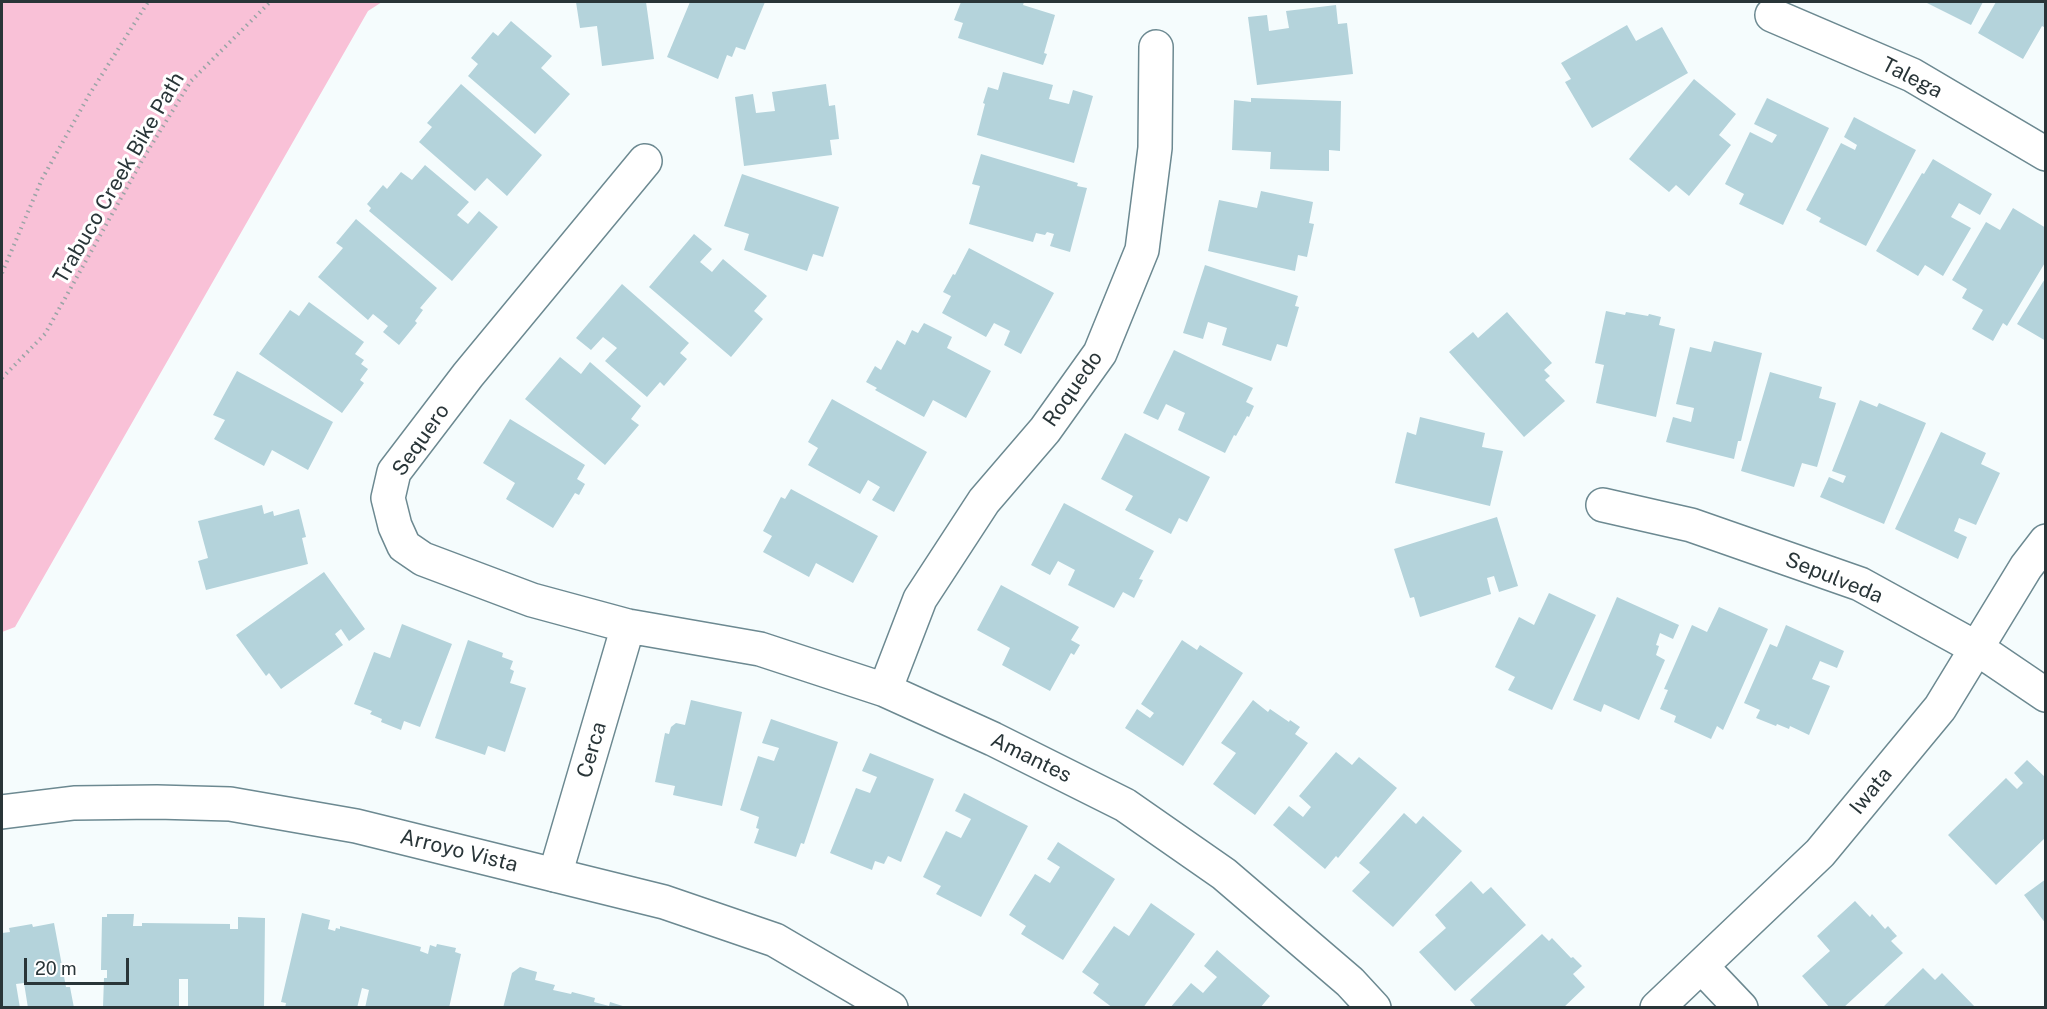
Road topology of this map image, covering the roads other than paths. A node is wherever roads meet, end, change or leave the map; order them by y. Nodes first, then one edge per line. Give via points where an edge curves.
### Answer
1 (1772, 15) dead end
2 (1156, 48) dead end
3 (2046, 154) edge
4 (645, 161) dead end
5 (1602, 505) dead end
6 (2046, 541) edge
7 (628, 626) junction
8 (1978, 649) junction
9 (885, 690) junction
10 (2046, 695) edge
11 (2, 812) edge
12 (555, 875) junction
13 (1701, 967) junction
14 (891, 1008) edge
15 (1374, 1008) edge
16 (1657, 1008) edge
17 (1741, 1008) edge

1 - 3 street, Talega via 1912,75
2 - 9 street, Roquedo via 1155,148 1142,250 1100,353 1046,430 984,501 920,599
4 - 7 street, Sequero via 400,463 388,498 404,546 423,559 532,600
5 - 8 street, Sepulveda via 1691,525 1860,584
6 - 8 street, Iwata via 2026,567
7 - 9 street, Amantes via 760,648
7 - 12 street, Cerca
8 - 10 street, Sepulveda
8 - 13 street, Iwata via 1940,708 1820,853
9 - 15 street, Amantes via 1125,805 1224,874 1350,982
11 - 12 street, Arroyo Vista via 74,803 230,804 356,826
12 - 14 street, Arroyo Vista via 664,902 775,940
13 - 16 street, Iwata
13 - 17 street

